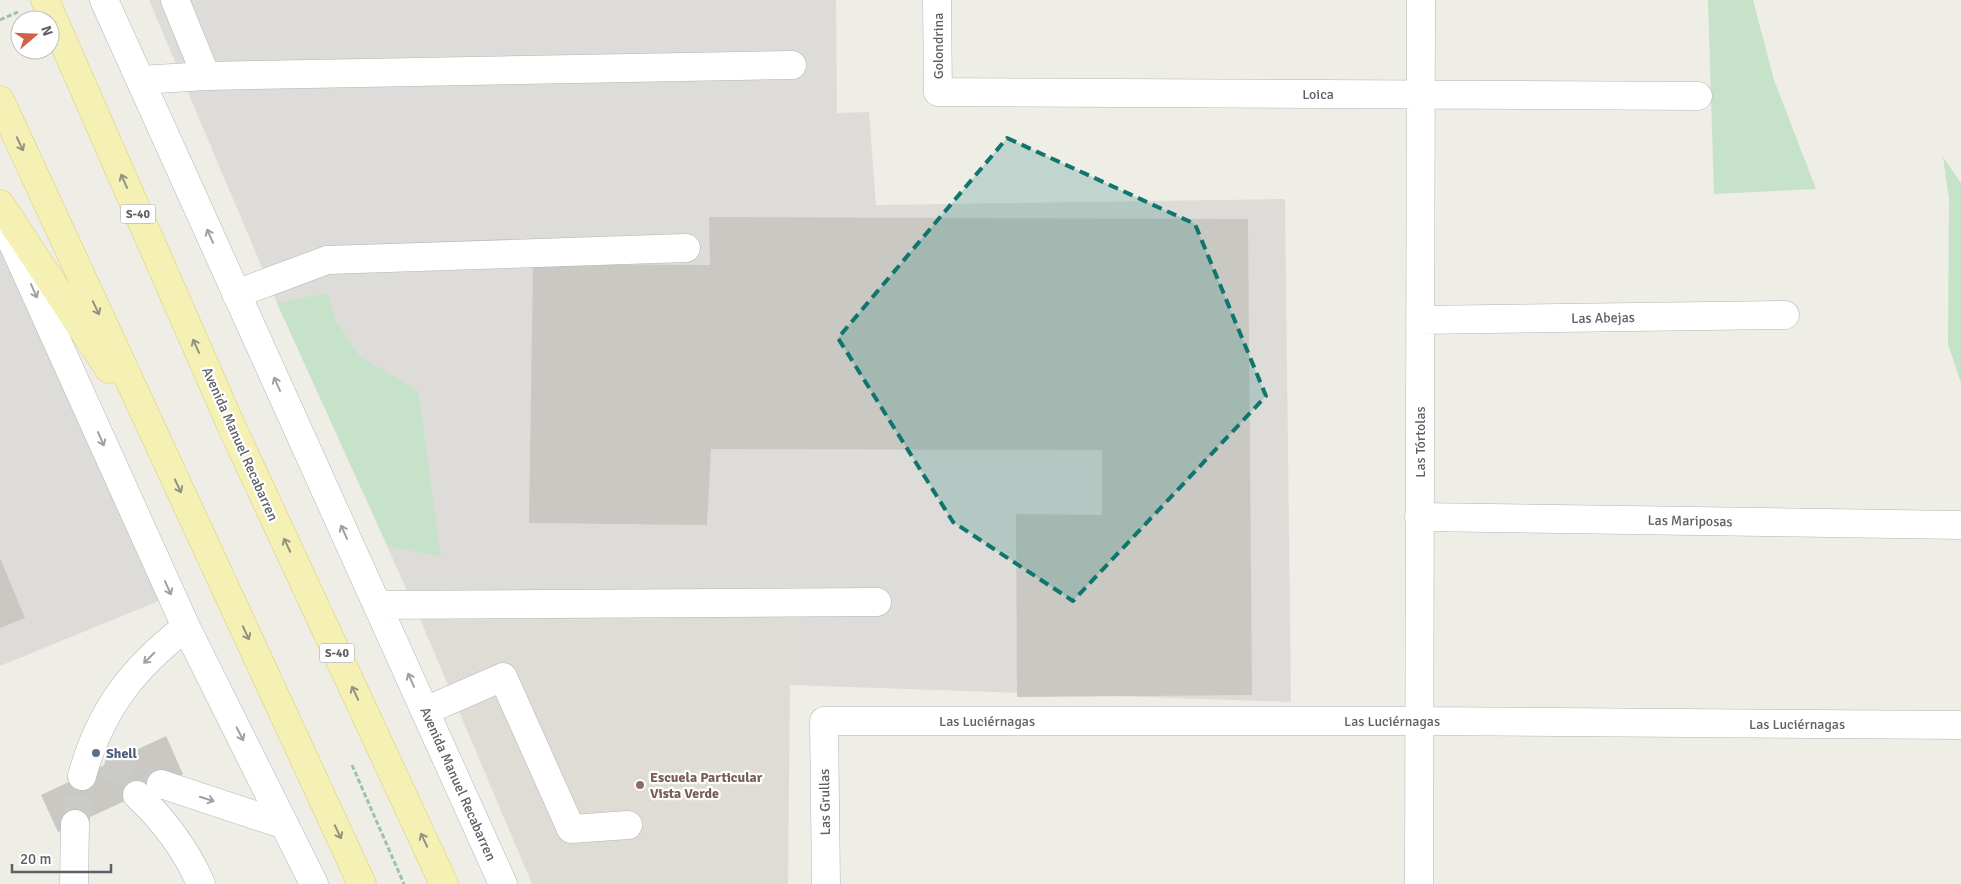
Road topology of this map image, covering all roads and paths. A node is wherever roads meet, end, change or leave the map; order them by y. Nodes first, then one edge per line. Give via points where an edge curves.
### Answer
1 (45, 0) edge
2 (104, 0) edge
3 (175, 0) edge
4 (938, 0) edge
5 (1421, 0) edge
6 (792, 65) dead end
7 (206, 76) junction
8 (140, 80) junction
9 (938, 92) joint
10 (1421, 94) junction
11 (1698, 96) dead end
12 (0, 100) edge
13 (0, 204) edge
14 (0, 215) edge
15 (686, 248) dead end
16 (236, 294) junction
17 (1785, 315) dead end
18 (1420, 320) junction
19 (157, 442) junction
20 (1420, 517) junction
21 (1961, 525) edge
22 (877, 602) dead end
23 (377, 605) junction
24 (186, 627) junction
25 (425, 711) junction
26 (824, 721) joint
27 (1419, 721) junction
28 (1961, 725) edge
29 (93, 767) tunnel mouth
30 (161, 784) tunnel mouth
31 (137, 795) tunnel mouth
32 (75, 824) tunnel mouth
33 (285, 825) junction
34 (628, 825) dead end
35 (74, 884) edge
36 (201, 884) edge
37 (314, 884) edge
38 (362, 884) edge
39 (444, 884) edge
40 (503, 884) edge
41 (826, 884) edge
42 (1419, 884) edge

39 -> 1 main road, Avenida Manuel Recabarren / S-40 via 230,423
2 - 8 street, Avenida Manuel Recabarren
3 - 7 street
4 - 9 street, Golondrina
5 - 10 street, Las Tórtolas
6 - 7 street
7 - 8 street
16 -> 8 street, Avenida Manuel Recabarren
9 - 10 street, Loica
10 - 11 street, Loica
10 - 18 street, Las Tórtolas
12 -> 19 main road
13 - 19 main road
14 -> 24 street
15 - 16 street via 327,260
23 -> 16 street, Avenida Manuel Recabarren
17 - 18 street, Las Abejas
18 - 20 street, Las Tórtolas
19 -> 38 main road
20 - 21 street, Las Mariposas
20 - 27 street, Las Tórtolas
22 - 23 street
25 -> 23 street, Avenida Manuel Recabarren
24 -> 29 street via 160,648 121,689 93,740
24 -> 33 street
25 - 34 street via 503,677 571,829
25 - 40 street, Avenida Manuel Recabarren
26 - 27 street, Las Luciérnagas
26 - 41 street, Las Grullas
27 - 28 street, Las Luciérnagas
27 - 42 street, Las Tórtolas
30 -> 33 street
31 - 36 street via 181,846
32 - 35 street
33 - 37 street

